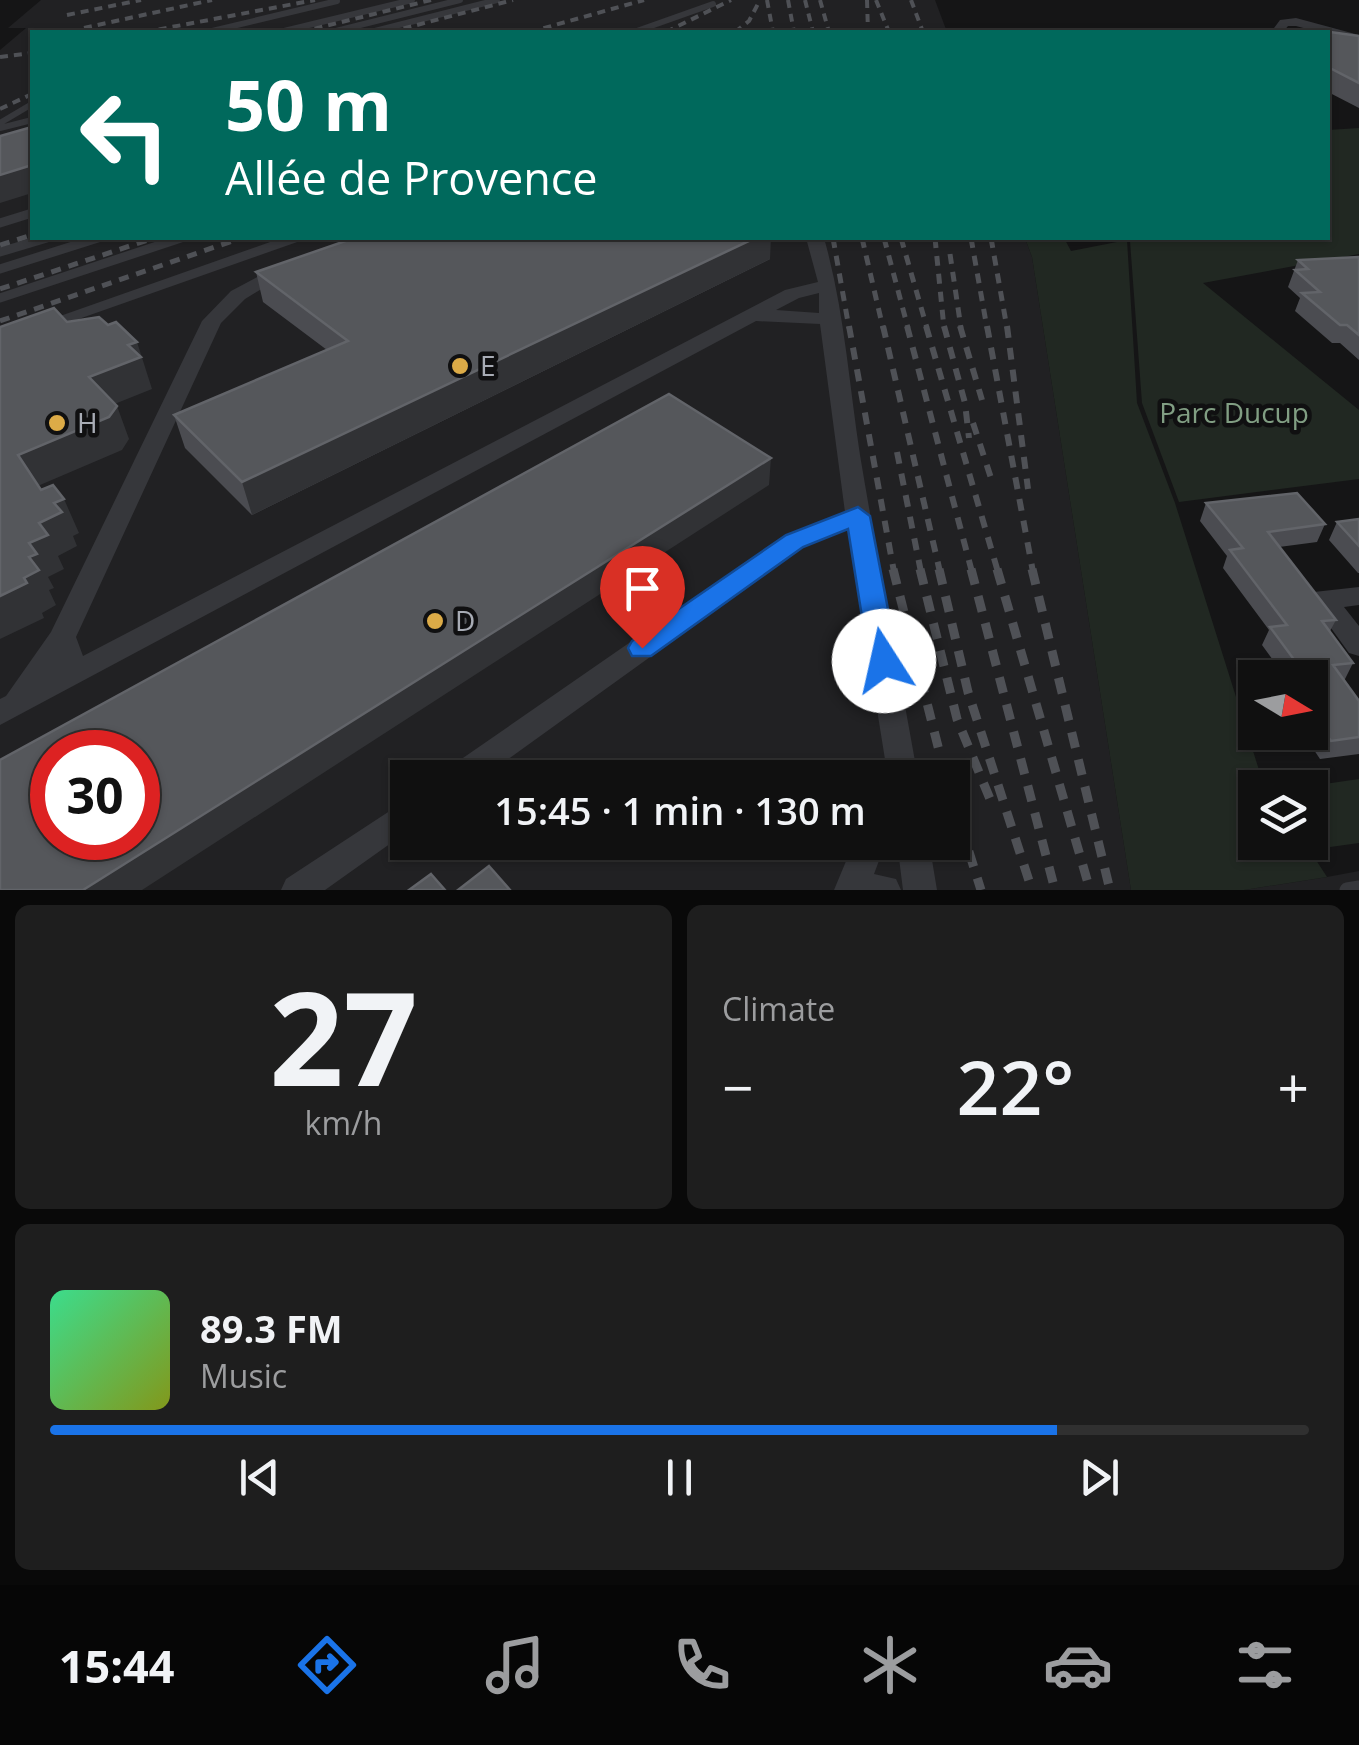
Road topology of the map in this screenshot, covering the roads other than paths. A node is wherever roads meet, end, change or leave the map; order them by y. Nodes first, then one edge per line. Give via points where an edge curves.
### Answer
1 (412, 0) edge
2 (460, 0) edge
3 (497, 0) edge
4 (337, 2) edge
5 (712, 4) dead end
6 (217, 30) edge
7 (288, 30) edge
8 (340, 30) edge
9 (379, 30) edge
10 (640, 30) edge
11 (1279, 30) edge
12 (1326, 30) edge
13 (1330, 31) edge
14 (1359, 39) edge
15 (30, 107) edge
16 (30, 120) edge
17 (0, 126) edge
18 (30, 214) edge
19 (0, 223) edge
20 (40, 240) edge
21 (92, 240) edge
22 (175, 240) edge
23 (289, 240) edge
24 (816, 240) edge
25 (0, 252) edge
26 (302, 263) edge
27 (0, 270) edge
28 (828, 285) junction
29 (0, 298) edge
30 (753, 315) junction
31 (828, 318) junction
32 (37, 329) edge
33 (858, 516) junction
34 (1359, 596) edge
35 (62, 637) junction
36 (1359, 646) edge
37 (75, 674) junction
38 (8, 709) edge
39 (484, 760) edge
40 (898, 760) edge
41 (390, 826) edge
42 (867, 860) edge
43 (916, 860) edge
44 (1359, 888) edge
45 (863, 889) edge
46 (298, 890) edge
47 (920, 890) edge
48 (1347, 890) edge

1 - 7 lane
2 - 8 lane
3 - 9 lane
4 - 6 lane
5 - 10 lane
11 - 12 street via 1296,22
13 - 14 street
15 - 17 lane
16 - 17 lane
18 - 19 lane
20 - 25 lane
21 - 27 lane
22 - 29 lane
23 - 32 lane
24 - 28 street
26 - 35 street via 238,295 212,321
28 - 30 street via 792,294
28 - 31 street
30 - 31 street
30 - 37 street
31 - 33 street
33 - 39 street via 794,541
33 - 40 street
34 - 36 street via 1323,600
35 - 37 street
35 - 38 street
37 - 38 street
41 - 46 street
42 - 45 street
43 - 47 street
44 - 48 lane

